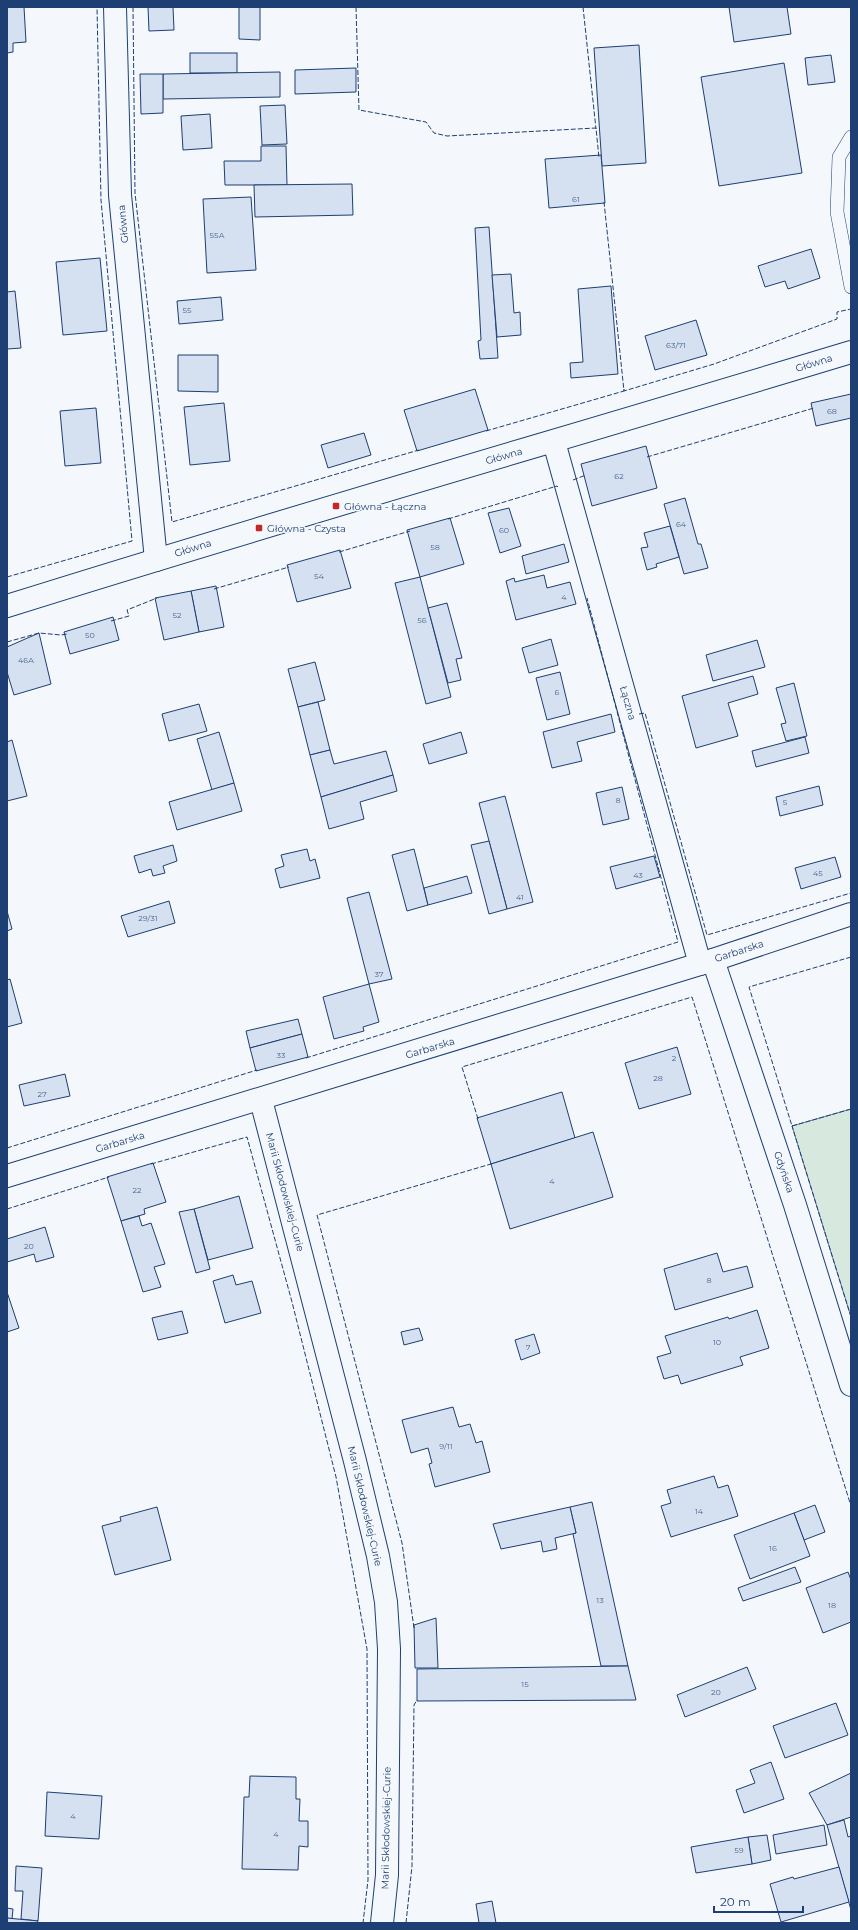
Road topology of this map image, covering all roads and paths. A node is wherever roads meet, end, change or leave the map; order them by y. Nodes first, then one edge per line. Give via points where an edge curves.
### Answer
1 (115, 7) edge
2 (851, 137) edge
3 (851, 287) edge
4 (851, 352) edge
5 (554, 442) junction
6 (156, 560) junction
7 (7, 606) edge
8 (851, 914) edge
9 (707, 962) junction
10 (261, 1100) junction
11 (7, 1176) edge
12 (851, 1385) edge
13 (382, 1923) edge

1 - 6 street, Główna via 120,195
2 - 3 lane via 839,158 837,212
4 - 5 street, Główna
5 - 6 street, Główna
5 - 9 street, Łączna
6 - 7 street, Główna
8 - 9 street, Garbarska
9 - 10 street, Garbarska
9 - 12 street, Gdyńska via 795,1206
10 - 11 street, Garbarska
10 - 13 street, Marii Skłodowskiej-Curie via 355,1461 378,1556 386,1602 389,1664 387,1875

